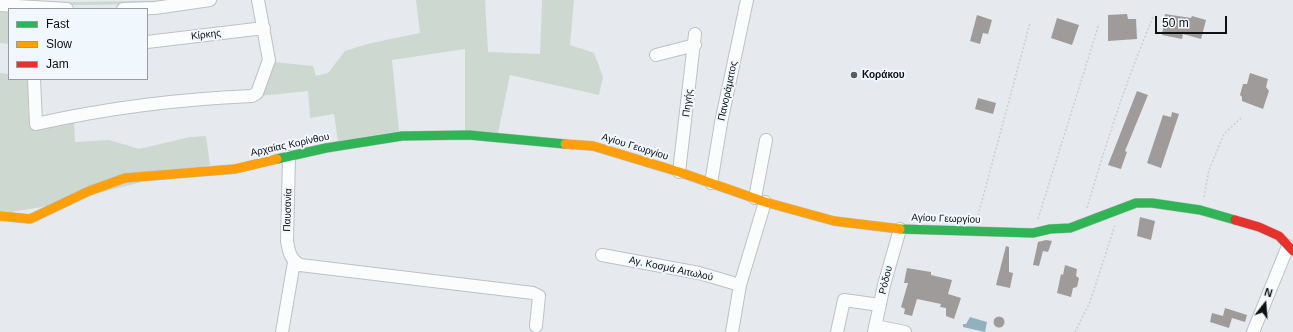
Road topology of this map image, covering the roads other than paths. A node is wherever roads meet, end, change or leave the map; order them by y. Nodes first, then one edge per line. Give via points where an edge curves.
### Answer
1 (210, 0) edge
2 (258, 0) edge
3 (747, 0) edge
4 (0, 5) edge
5 (29, 8) edge
6 (148, 8) edge
7 (264, 28) junction
8 (148, 42) edge
9 (656, 55) dead end
10 (34, 80) edge
11 (766, 140) dead end
12 (593, 146) joint
13 (289, 157) junction
14 (679, 172) junction
15 (712, 183) junction
16 (760, 200) junction
17 (0, 216) edge
18 (900, 229) junction
19 (1290, 249) edge
20 (602, 255) dead end
21 (294, 262) junction
22 (740, 285) junction
23 (880, 305) junction
24 (536, 326) dead end
25 (875, 329) edge
26 (282, 332) edge
27 (732, 332) edge
28 (837, 332) edge
29 (905, 332) edge
30 (1253, 332) edge

1 - 6 street
2 - 7 street
3 - 15 street, Πανοράματος via 721,123
4 - 5 street
7 - 8 street, Κίρκης
7 - 10 street via 268,67 257,93 252,96 126,107 36,124
9 - 14 street, Πηγής via 695,40
11 - 16 street
12 - 13 street, Αρχαίας Κορίνθου via 469,136 411,135 326,148
12 - 14 street, Αγίου Γεωργίου
13 - 17 street, Αρχαίας Κορίνθου via 235,168 125,178 89,190 30,219
13 - 21 street, Παυσανία via 287,241
14 - 15 street, Αγίου Γεωργίου
15 - 16 street, Αγίου Γεωργίου
16 - 18 street, Αγίου Γεωργίου via 834,221
16 - 22 street
18 - 19 street, Αγίου Γεωργίου via 1034,233 1070,228 1136,203 1200,210 1270,231 1279,236
18 - 23 street, Ρόδου
19 - 30 street
20 - 22 street, Αγ. Κοσμά Αιτωλού via 699,274
21 - 24 street via 300,265 533,292 539,296
21 - 26 street
22 - 27 street
23 - 25 street, Ρόδου
23 - 28 street via 844,300
25 - 29 street

